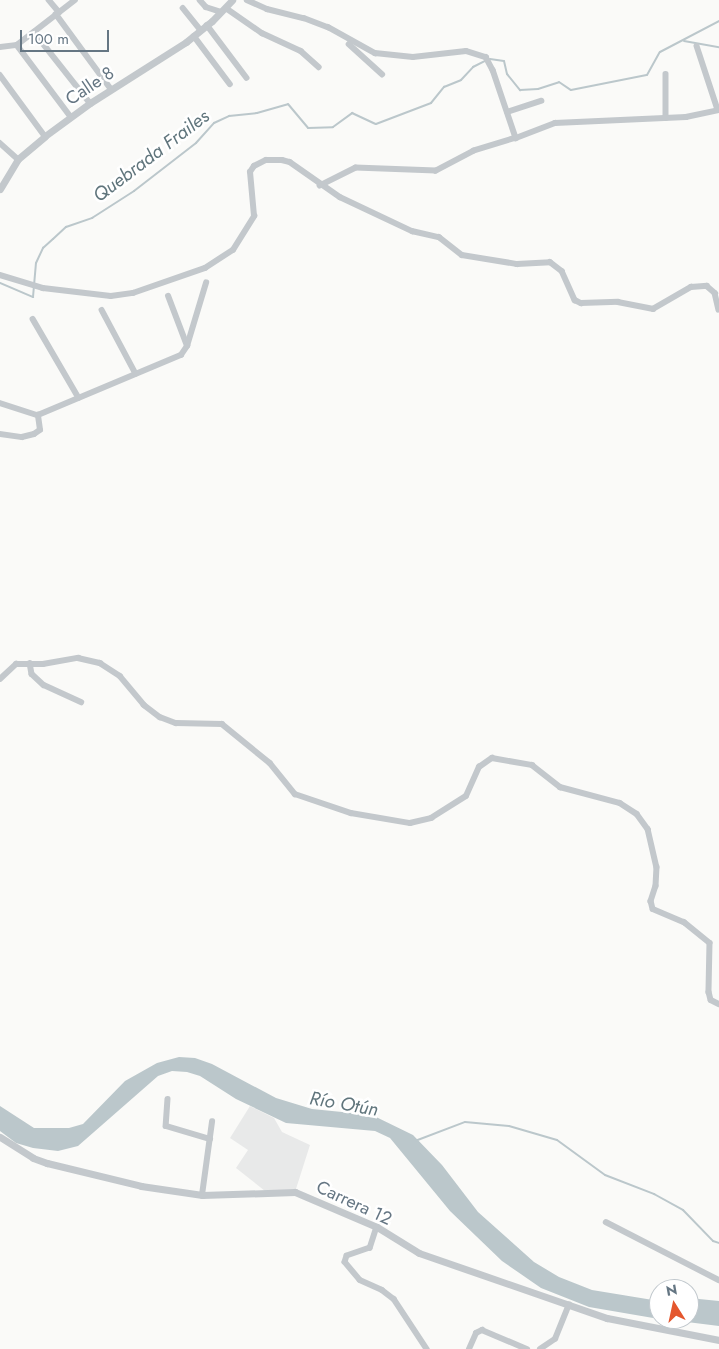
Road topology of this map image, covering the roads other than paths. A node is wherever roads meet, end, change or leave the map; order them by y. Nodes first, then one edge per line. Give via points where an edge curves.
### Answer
1 (48, 0) edge
2 (75, 0) edge
3 (200, 0) edge
4 (232, 0) edge
5 (247, 0) edge
6 (183, 8) dead end
7 (224, 10) junction
8 (57, 13) junction
9 (204, 28) junction
10 (34, 32) junction
11 (340, 35) junction
12 (194, 36) junction
13 (17, 45) junction
14 (697, 46) dead end
15 (0, 47) edge
16 (319, 67) dead end
17 (382, 74) dead end
18 (666, 74) dead end
19 (0, 75) edge
20 (247, 78) dead end
21 (230, 84) dead end
22 (111, 89) junction
23 (541, 101) dead end
24 (90, 103) junction
25 (719, 110) edge
26 (507, 112) junction
27 (71, 117) junction
28 (666, 118) junction
29 (46, 136) junction
30 (516, 138) junction
31 (0, 143) edge
32 (18, 159) junction
33 (320, 186) junction
34 (0, 189) edge
35 (0, 275) edge
36 (206, 283) dead end
37 (168, 296) dead end
38 (102, 310) dead end
39 (719, 310) edge
40 (33, 319) dead end
41 (187, 346) junction
42 (136, 374) junction
43 (79, 398) junction
44 (0, 403) edge
45 (38, 415) junction
46 (0, 434) edge
47 (30, 663) junction
48 (0, 679) edge
49 (81, 702) dead end
50 (719, 1004) edge
51 (168, 1099) dead end
52 (212, 1122) dead end
53 (0, 1137) edge
54 (210, 1139) junction
55 (202, 1195) junction
56 (606, 1222) dead end
57 (377, 1227) junction
58 (719, 1280) edge
59 (569, 1305) junction
60 (719, 1340) edge
61 (427, 1348) edge
62 (433, 1349) edge
63 (469, 1349) edge
64 (527, 1349) edge
65 (540, 1349) edge

1 - 8 street
2 - 8 street
3 - 7 street via 206,7
4 - 7 street, Calle 8
5 - 11 street via 267,9 304,18
6 - 9 street
7 - 9 street, Calle 8
7 - 16 street via 262,34 301,51
8 - 10 street
8 - 22 street
9 - 12 street, Calle 8
9 - 20 street
10 - 13 street
10 - 24 street
11 - 17 street
11 - 26 street via 375,53 414,57 466,51 488,58
12 - 21 street
12 - 22 street, Calle 8
13 - 15 street
13 - 27 street
14 - 25 street
18 - 28 street
19 - 29 street
22 - 24 street, Calle 8
23 - 26 street
24 - 27 street, Calle 8
25 - 28 street
26 - 30 street
27 - 29 street, Calle 8
28 - 30 street via 555,123
29 - 32 street, Calle 8
30 - 33 street via 474,151 436,170 356,168
31 - 32 street
32 - 34 street, Calle 8
33 - 35 street via 290,162 259,162 250,172 254,216 233,250 204,268 118,295 96,296 43,288
33 - 39 street via 412,231 439,236 462,255 517,264 550,262 562,271 575,300 581,303 618,302 653,309 698,286 711,288
36 - 41 street
37 - 41 street
38 - 42 street
40 - 43 street
41 - 42 street via 181,355
42 - 43 street
43 - 45 street
44 - 45 street
45 - 46 street via 40,430 34,434 22,437
47 - 48 street via 16,664
47 - 49 street via 32,674 44,685
47 - 50 street via 78,658 100,663 120,676 144,705 160,717 176,723 222,724 270,763 295,794 351,813 410,823 431,818 466,796 479,767 492,758 532,765 560,787 620,803 637,814 648,829 657,867 651,901 653,910 684,922 710,943 709,992 711,1000
51 - 54 street via 165,1124
52 - 54 street
53 - 55 street, Carrera 12 via 32,1158 48,1163 141,1186
54 - 55 street
55 - 57 street, Carrera 12 via 295,1192
56 - 58 street
57 - 59 street, Carrera 12 via 419,1252
57 - 61 street via 370,1248 347,1256 345,1262 360,1280 394,1299
59 - 60 street, Carrera 12 via 607,1318
59 - 65 street via 555,1339
61 - 62 street
63 - 64 street via 476,1333 482,1330

